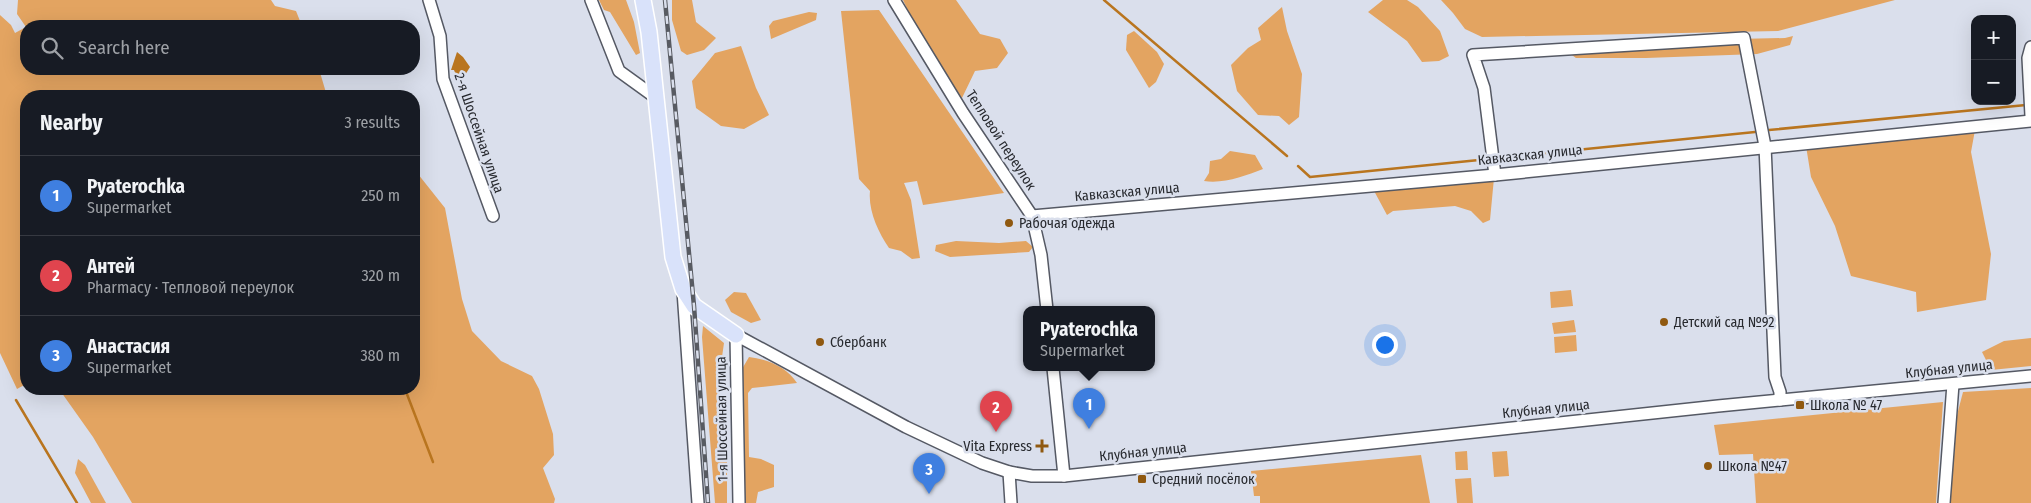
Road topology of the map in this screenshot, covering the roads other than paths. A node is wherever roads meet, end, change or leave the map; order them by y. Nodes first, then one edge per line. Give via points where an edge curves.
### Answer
1 (429, 0) edge
2 (591, 0) edge
3 (643, 0) edge
4 (894, 0) edge
5 (2031, 47) edge
6 (655, 97) junction
7 (2031, 116) edge
8 (2031, 121) edge
9 (1765, 146) junction
10 (1494, 171) junction
11 (493, 216) dead end
12 (1032, 216) junction
13 (683, 289) junction
14 (1046, 306) edge
15 (736, 335) junction
16 (1053, 371) edge
17 (2031, 376) edge
18 (1953, 384) junction
19 (1780, 400) junction
20 (1009, 472) junction
21 (1064, 476) junction
22 (698, 503) edge
23 (738, 503) edge
24 (1011, 503) edge
25 (1944, 503) edge

1 - 11 street, 2-я Шоссейная улица via 440,36 442,79
2 - 6 street via 619,71
3 - 6 main road
4 - 12 street, Тепловой переулок via 963,113
5 - 7 street via 2028,58
6 - 13 main road via 674,257
8 - 9 street, Кавказская улица
9 - 10 street, Кавказская улица
9 - 10 street via 1744,38 1473,54 1484,88
9 - 19 street via 1774,377
10 - 12 street, Кавказская улица
12 - 14 street, Тепловой переулок
13 - 15 main road via 694,306
13 - 22 street
15 - 20 street, Клубная улица via 906,427 954,451
15 - 23 street, 1-я Шоссейная улица
16 - 21 street
17 - 18 street, Клубная улица
18 - 19 street, Клубная улица
18 - 25 street
19 - 21 street, Клубная улица
20 - 21 street, Клубная улица
20 - 24 street

